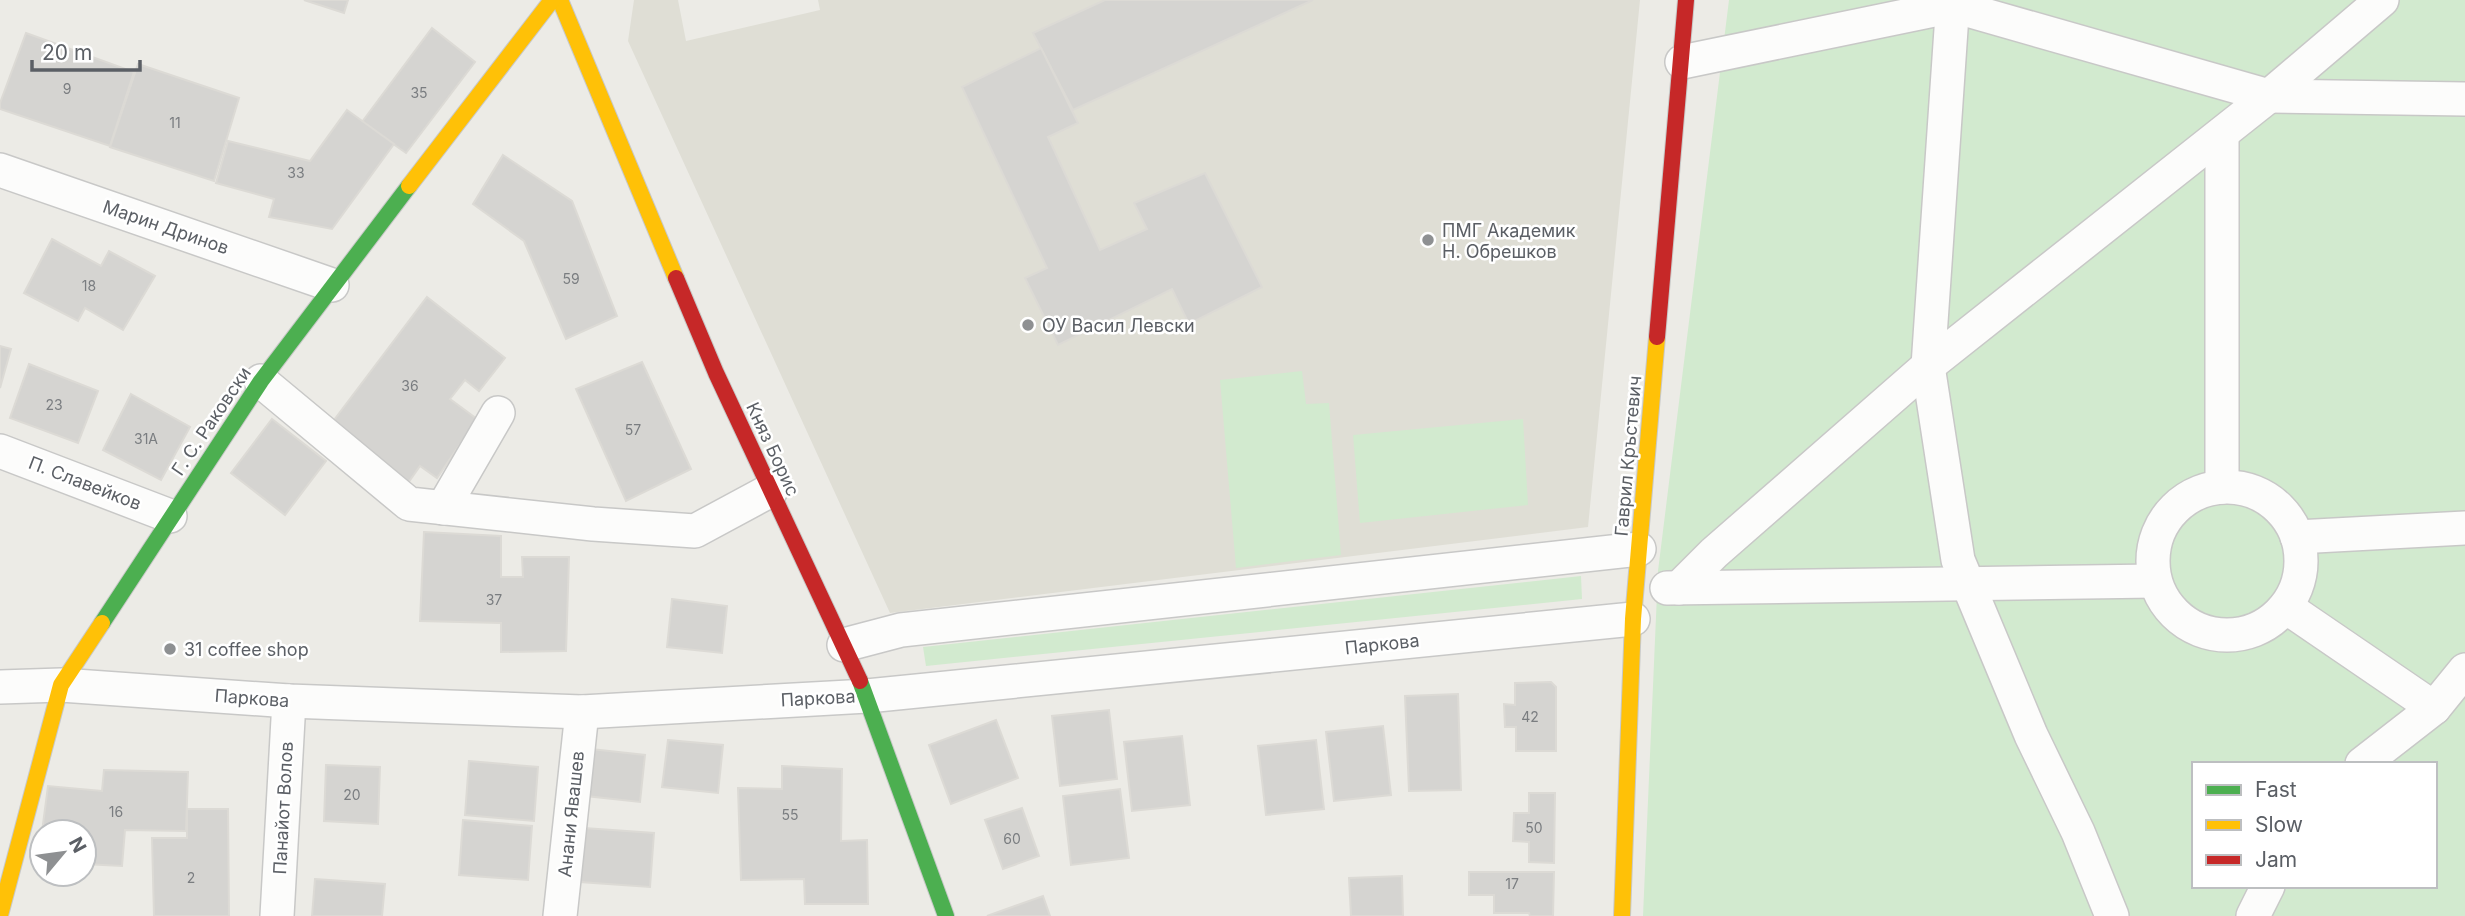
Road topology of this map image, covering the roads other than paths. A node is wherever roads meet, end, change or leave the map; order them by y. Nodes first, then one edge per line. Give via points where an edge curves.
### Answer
1 (552, 0) edge
2 (560, 0) edge
3 (1686, 0) edge
4 (2382, 0) edge
5 (1953, 3) edge
6 (1682, 62) junction
7 (2269, 96) junction
8 (2465, 99) edge
9 (2222, 134) junction
10 (0, 170) edge
11 (331, 285) junction
12 (1928, 366) junction
13 (261, 381) junction
14 (498, 413) dead end
15 (0, 451) edge
16 (2222, 487) junction
17 (771, 491) junction
18 (443, 508) junction
19 (170, 516) junction
20 (2465, 528) edge
21 (2157, 537) junction
22 (2297, 537) junction
23 (1639, 550) junction
24 (2155, 581) junction
25 (2099, 583) junction
26 (1967, 584) junction
27 (1679, 588) junction
28 (1634, 604) junction
29 (2286, 607) junction
30 (844, 645) junction
31 (2465, 670) edge
32 (61, 685) junction
33 (0, 687) edge
34 (867, 696) junction
35 (289, 701) junction
36 (2434, 708) junction
37 (582, 712) junction
38 (2365, 762) edge
39 (2267, 888) edge
40 (0, 915) edge
41 (277, 916) edge
42 (560, 916) edge
43 (946, 916) edge
44 (1622, 916) edge
45 (2112, 916) edge
46 (2253, 916) edge

1 - 11 street, Г. С. Раковски
2 - 17 street, Княз Борис via 716,373
3 - 6 street, Гаврил Кръстевич
4 - 7 street
5 - 6 street
5 - 7 street
5 - 12 street
6 - 23 street, Гаврил Кръстевич
7 - 8 street
7 - 9 street
9 - 12 street
9 - 16 street
10 - 11 street, Марин Дринов
11 - 13 street, Г. С. Раковски
12 - 26 street via 1958,560
12 - 27 street
13 - 18 street via 409,504
13 - 19 street, Г. С. Раковски
14 - 18 street
15 - 19 street, П. Славейков
16 - 21 street via 2181,502 2166,517
16 - 22 street via 2246,489 2268,499 2285,515
17 - 18 street via 695,531
17 - 30 street, Княз Борис
19 - 32 street, Г. С. Раковски
20 - 22 street
21 - 24 street via 2152,559
21 - 25 street
22 - 29 street via 2302,561 2298,585
23 - 28 street, Гаврил Кръстевич
23 - 30 street via 901,630
24 - 25 street, Паркова
24 - 29 street via 2165,603 2181,620 2213,634 2248,633 2269,623
25 - 26 street, Паркова
26 - 27 street, Паркова
26 - 45 street
27 - 28 street, Паркова
28 - 34 street, Паркова
28 - 44 street, Гаврил Кръстевич
29 - 36 street
30 - 34 street, Княз Борис
31 - 36 street
32 - 33 street, Паркова
32 - 35 street, Паркова
32 - 40 street, Г. С. Раковски
34 - 37 street, Паркова
34 - 43 street, Княз Борис
35 - 37 street, Паркова
35 - 41 street, Панайот Волов
36 - 38 street
37 - 42 street, Анани Явашев
39 - 46 street

